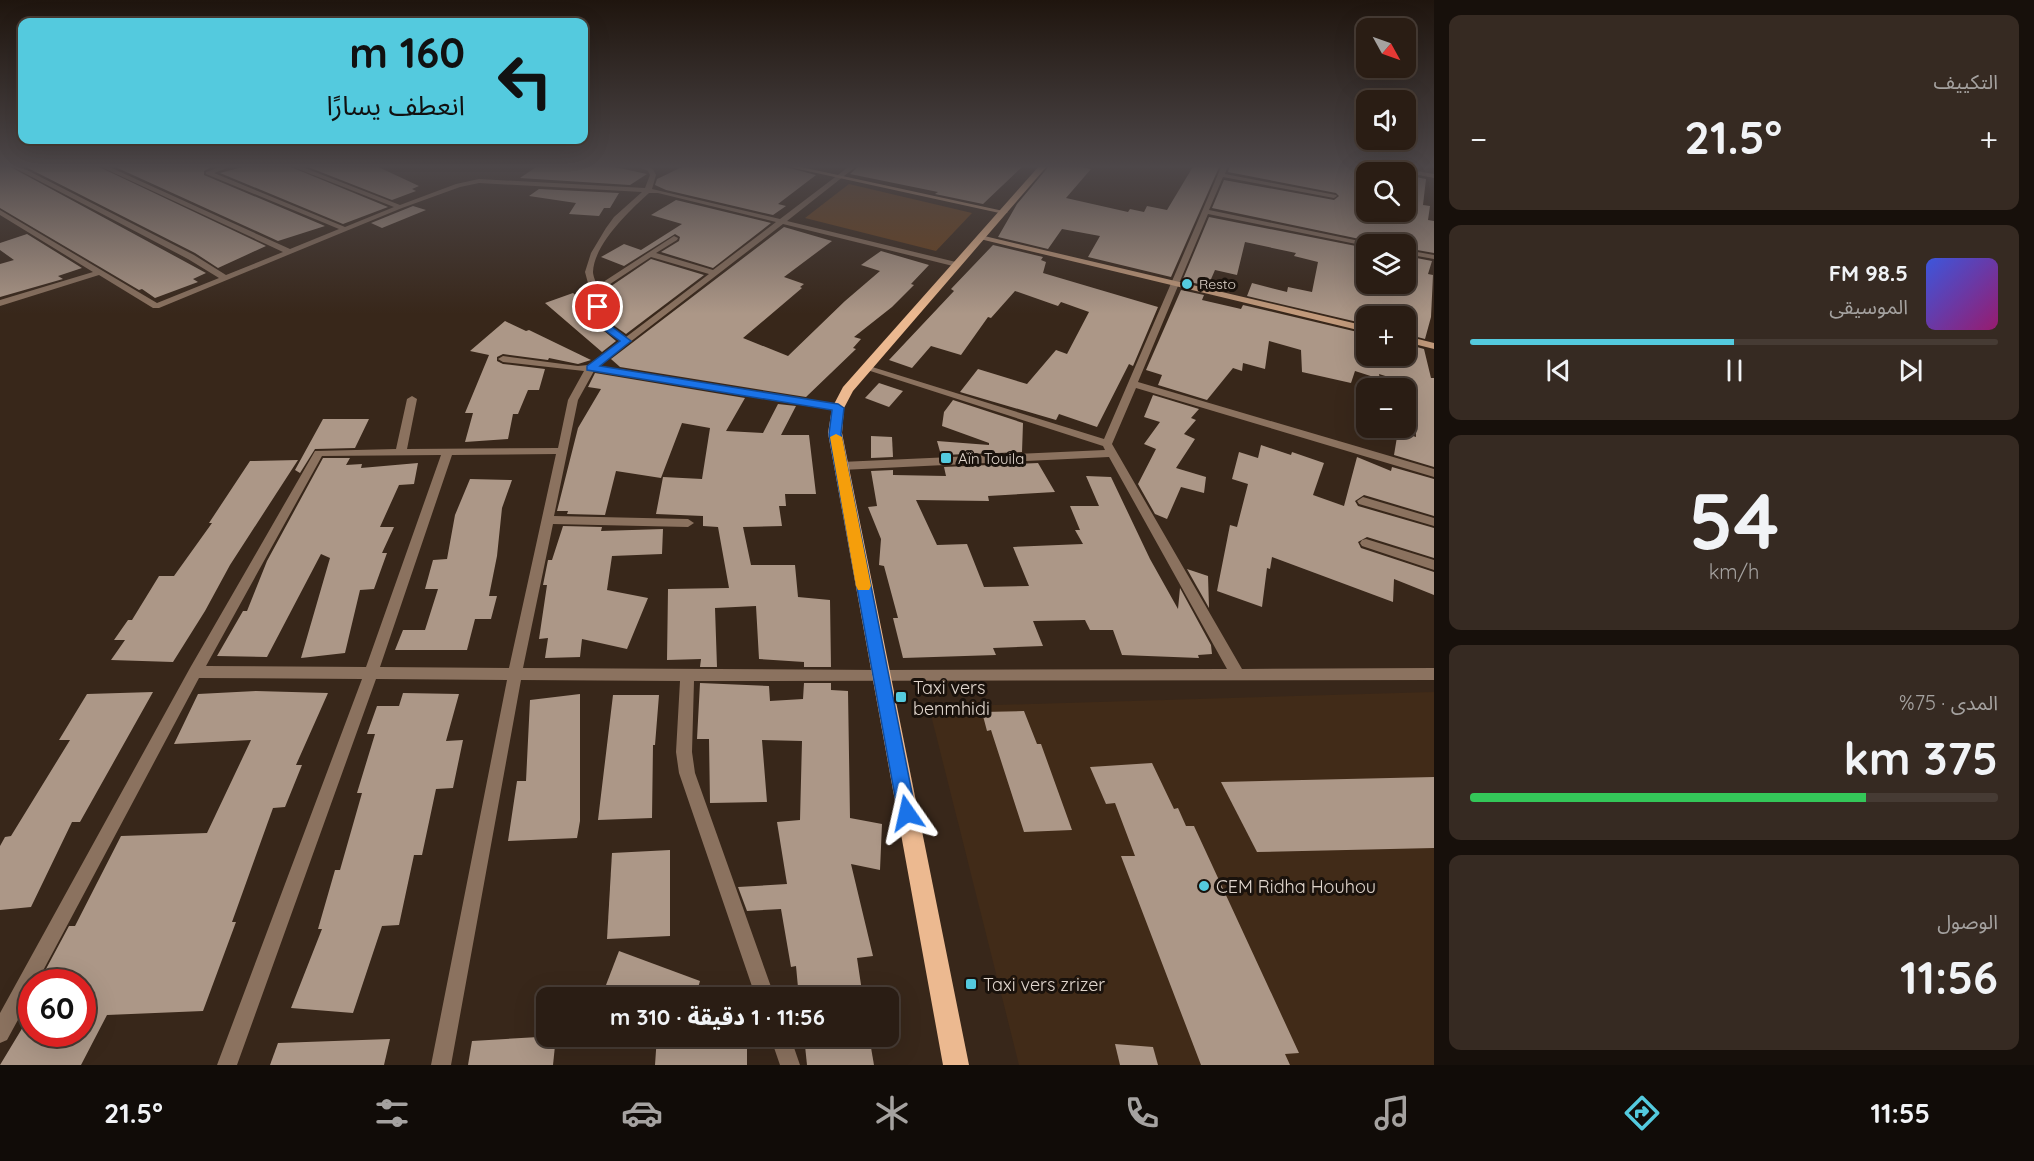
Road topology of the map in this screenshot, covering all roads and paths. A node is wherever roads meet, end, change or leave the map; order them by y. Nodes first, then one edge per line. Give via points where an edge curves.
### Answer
1 (4, 215) edge
2 (109, 215) edge
3 (209, 215) edge
4 (310, 215) edge
5 (381, 215) edge
6 (622, 215) edge
7 (758, 215) edge
8 (791, 215) edge
9 (1002, 215) edge
10 (1206, 215) edge
11 (1221, 215) edge
12 (783, 221) junction
13 (345, 229) junction
14 (983, 237) junction
15 (674, 238) dead end
16 (1356, 241) edge
17 (290, 252) junction
18 (650, 254) junction
19 (1416, 254) edge
20 (1434, 258) edge
21 (957, 266) junction
22 (100, 272) junction
23 (715, 273) junction
24 (225, 278) junction
25 (1176, 283) junction
26 (594, 291) junction
27 (0, 292) edge
28 (11, 300) junction
29 (0, 303) edge
30 (1356, 328) edge
31 (626, 341) junction
32 (1416, 342) edge
33 (1434, 346) edge
34 (503, 358) dead end
35 (591, 368) junction
36 (866, 368) junction
37 (1133, 384) junction
38 (412, 399) dead end
39 (838, 408) junction
40 (1109, 448) junction
41 (562, 451) junction
42 (401, 452) junction
43 (448, 452) junction
44 (841, 466) junction
45 (1434, 473) edge
46 (1364, 501) dead end
47 (548, 520) junction
48 (1434, 522) edge
49 (688, 523) dead end
50 (1366, 543) dead end
51 (1434, 565) edge
52 (195, 672) junction
53 (371, 673) junction
54 (515, 674) junction
55 (1434, 674) edge
56 (687, 675) junction
57 (1238, 675) junction
58 (880, 676) junction
59 (762, 987) edge
60 (0, 1033) edge
61 (784, 1047) edge
62 (227, 1065) edge
63 (441, 1065) edge
64 (790, 1065) edge
65 (956, 1065) edge

1 - 22 street
2 - 24 street
3 - 17 street
4 - 13 street
5 - 13 street
6 - 26 street via 595,253 589,272
7 - 12 street
8 - 12 street
9 - 14 main road
10 - 25 street
11 - 16 street
12 - 21 street
12 - 23 street
13 - 17 street
14 - 21 main road
14 - 25 main road
15 - 18 street
17 - 24 street
18 - 23 street
18 - 26 street
19 - 20 street
21 - 36 main road
22 - 24 street via 156,306
22 - 28 street
23 - 31 street
25 - 30 main road
25 - 37 street
26 - 31 street via 603,324
27 - 28 street
28 - 29 street
31 - 35 street
32 - 33 main road
34 - 35 street
35 - 39 street
35 - 41 street via 573,400
36 - 39 main road
36 - 40 street
37 - 40 street
37 - 45 street
38 - 42 street
39 - 44 main road via 835,434
40 - 44 street
40 - 57 street
41 - 43 street
41 - 47 street
42 - 43 street
42 - 52 street via 319,453
43 - 53 street
44 - 58 main road
46 - 48 street
47 - 49 street
47 - 54 street
50 - 51 street
52 - 53 street
52 - 60 street
53 - 54 street
53 - 62 street
54 - 56 street
54 - 63 street
55 - 57 street
56 - 58 street
56 - 59 street via 687,773
57 - 58 street
58 - 65 main road
61 - 64 street

